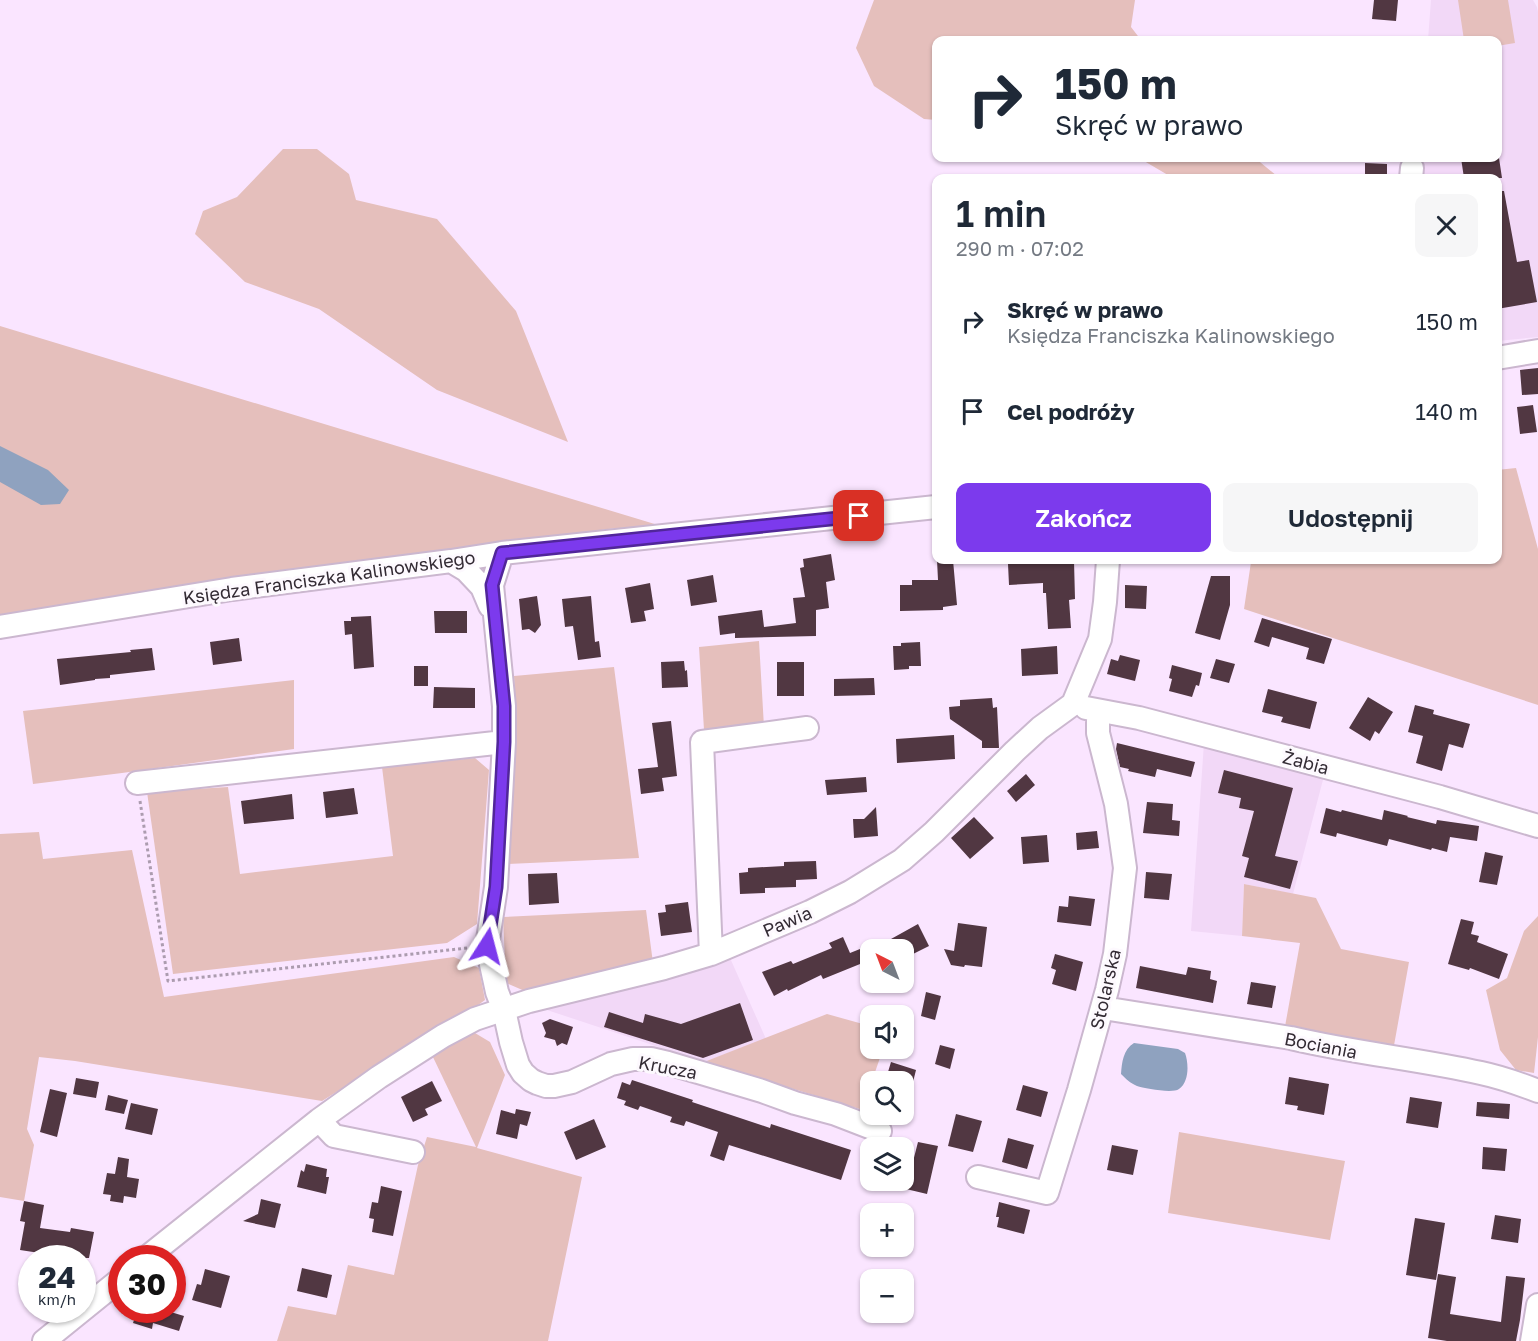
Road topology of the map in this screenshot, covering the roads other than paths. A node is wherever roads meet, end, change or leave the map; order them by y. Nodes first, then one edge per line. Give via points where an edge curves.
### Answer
1 (1538, 351) edge
2 (1502, 357) edge
3 (932, 507) edge
4 (502, 553) junction
5 (451, 561) junction
6 (1108, 564) edge
7 (495, 619) junction
8 (5, 626) edge
9 (1073, 704) junction
10 (1098, 711) junction
11 (807, 728) dead end
12 (504, 742) junction
13 (137, 783) road end
14 (1538, 826) edge
15 (711, 954) junction
16 (1103, 1008) junction
17 (504, 1010) junction
18 (1538, 1091) edge
19 (320, 1120) junction
20 (880, 1131) dead end
21 (413, 1152) dead end
22 (978, 1177) dead end
23 (162, 1245) edge
24 (108, 1289) edge
25 (1538, 1305) edge
26 (44, 1341) edge
27 (1532, 1341) edge

1 - 2 street
3 - 4 street, Księdza Franciszka Kalinowskiego
4 - 5 street, Księdza Franciszka Kalinowskiego
4 - 7 street via 492,585
5 - 7 street via 482,586
5 - 8 street, Księdza Franciszka Kalinowskiego via 232,589
6 - 9 street via 1100,639
7 - 12 street
9 - 10 street, Żabia
9 - 15 street, Pawia via 1040,728 902,860 810,912
10 - 14 street, Żabia via 1139,718
10 - 16 street, Stolarska via 1098,733 1116,804 1125,868
11 - 15 street via 702,742
12 - 13 street
12 - 17 street via 496,887 487,946
15 - 17 street, Pawia
16 - 18 street, Bociania via 1483,1073
16 - 22 street, Stolarska via 1047,1193
17 - 19 street, Pawia via 442,1036
17 - 20 street, Krucza via 518,1065 531,1080 546,1086 583,1077 611,1064 651,1059 836,1114
19 - 21 street via 334,1136
19 - 23 street, Pawia
24 - 26 street
25 - 27 street

